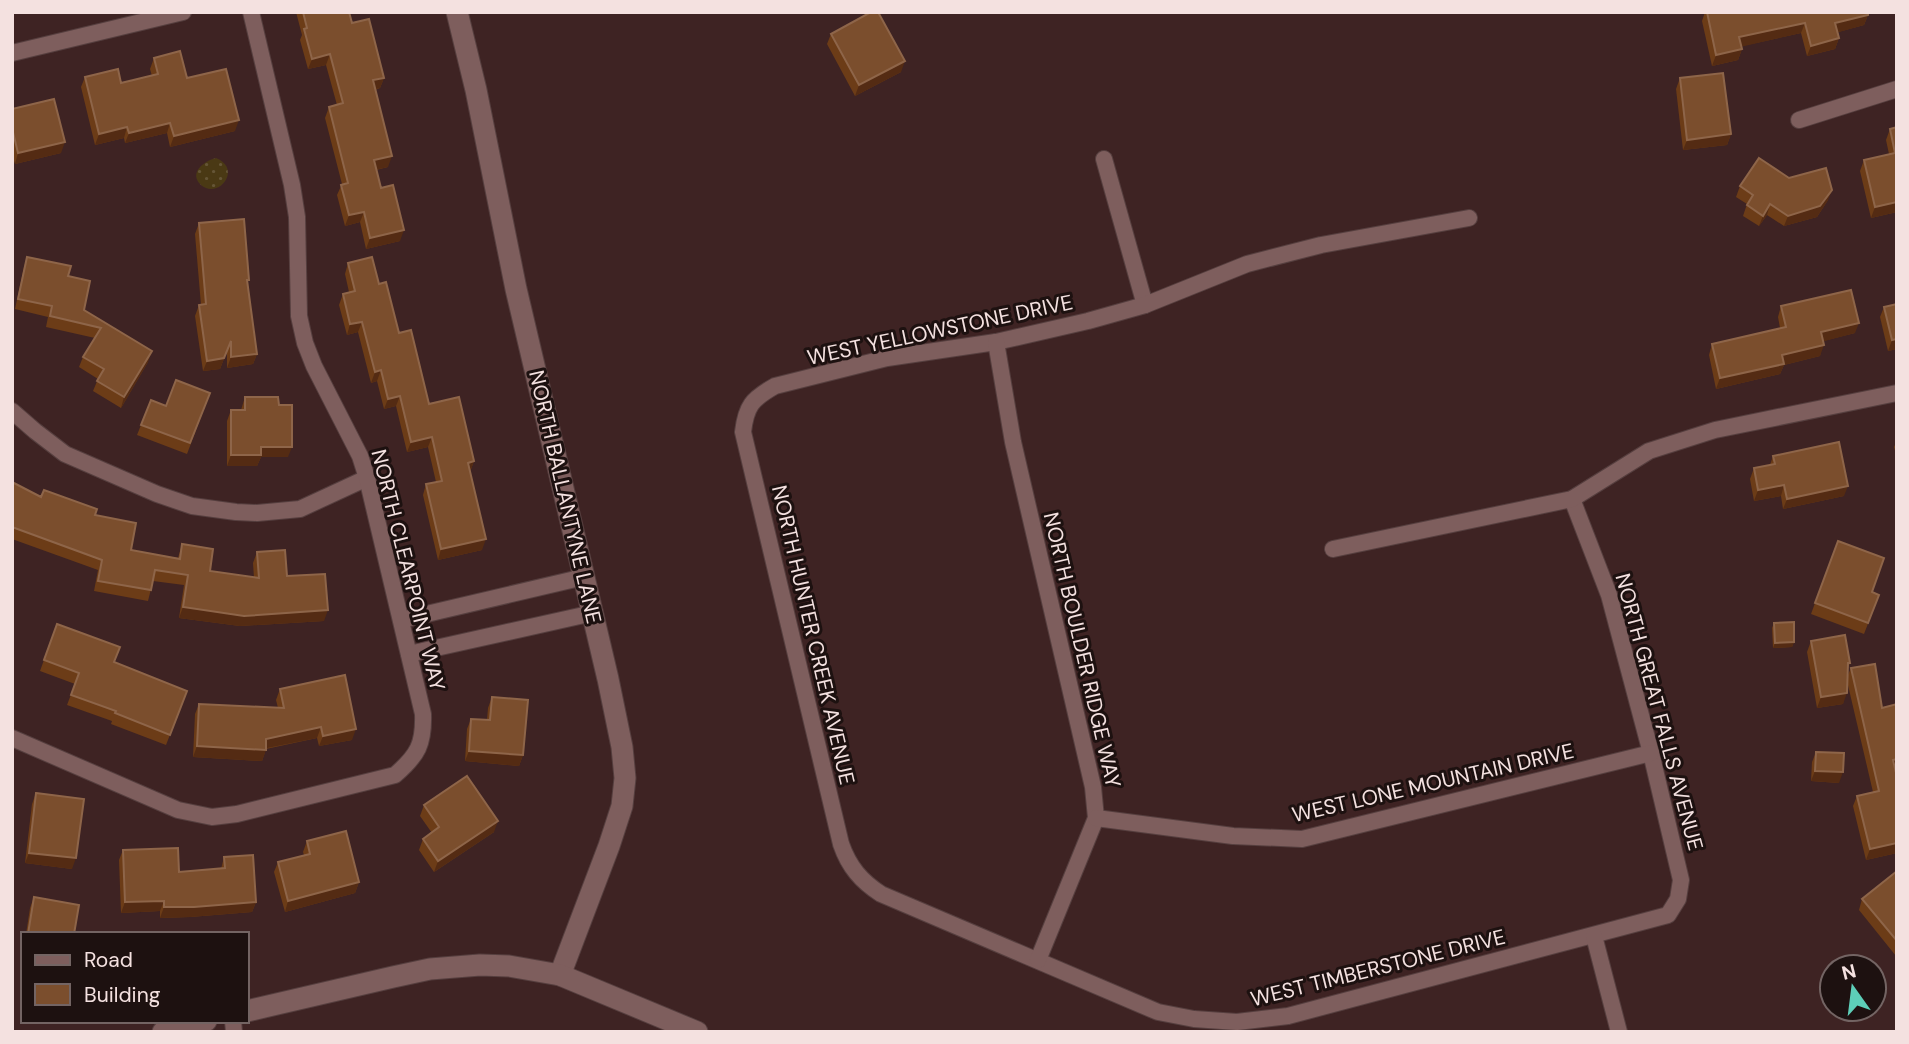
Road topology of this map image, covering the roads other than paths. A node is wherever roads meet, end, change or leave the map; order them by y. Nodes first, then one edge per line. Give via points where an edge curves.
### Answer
1 (183, 12) edge
2 (251, 12) edge
3 (457, 12) edge
4 (12, 53) edge
5 (1897, 89) edge
6 (1799, 120) dead end
7 (1104, 159) dead end
8 (1469, 218) dead end
9 (1145, 305) junction
10 (996, 342) junction
11 (1897, 393) edge
12 (749, 405) joint
13 (12, 411) edge
14 (367, 478) junction
15 (1572, 499) junction
16 (1333, 549) dead end
17 (584, 577) junction
18 (593, 613) junction
19 (401, 620) junction
20 (409, 654) junction
21 (12, 738) edge
22 (1651, 752) junction
23 (1096, 818) junction
24 (855, 872) joint
25 (1678, 899) joint
26 (1594, 936) junction
27 (1038, 960) junction
28 (560, 975) junction
29 (248, 1011) edge
30 (198, 1023) edge
31 (163, 1032) edge
32 (697, 1032) edge
33 (1619, 1032) edge

1 - 4 street
2 - 14 street, NORTH CLEARPOINT WAY via 294,196 299,316 305,343
3 - 17 street, NORTH BALLANTYNE LANE
5 - 6 street
7 - 9 street
8 - 9 street, WEST YELLOWSTONE DRIVE via 1321,245 1247,264
9 - 10 street, WEST YELLOWSTONE DRIVE
10 - 12 street, WEST YELLOWSTONE DRIVE via 887,358 775,386
10 - 23 street, NORTH BOULDER RIDGE WAY via 1013,442 1093,787
11 - 15 street via 1702,434 1649,452
12 - 24 street, NORTH HUNTER CREEK AVENUE via 743,432 841,844
13 - 14 street via 65,454 192,506 246,512 300,509
14 - 19 street, NORTH CLEARPOINT WAY
15 - 16 street
15 - 22 street, NORTH GREAT FALLS AVENUE via 1609,595
17 - 18 street, NORTH BALLANTYNE LANE
17 - 19 street
18 - 20 street
18 - 28 street, NORTH BALLANTYNE LANE via 625,778 609,846
19 - 20 street, NORTH CLEARPOINT WAY
20 - 21 street, NORTH CLEARPOINT WAY via 424,735 411,760 395,775 237,814 212,817 178,810
22 - 23 street, WEST LONE MOUNTAIN DRIVE via 1302,839 1233,836
22 - 25 street, NORTH GREAT FALLS AVENUE via 1681,880
23 - 27 street, NORTH BOULDER RIDGE WAY
24 - 27 street, WEST TIMBERSTONE DRIVE via 881,894
25 - 26 street, WEST TIMBERSTONE DRIVE via 1668,915
26 - 27 street, WEST TIMBERSTONE DRIVE via 1288,1016 1237,1022 1158,1012
26 - 33 street
28 - 29 street via 480,965 430,969
28 - 32 street
30 - 31 street

